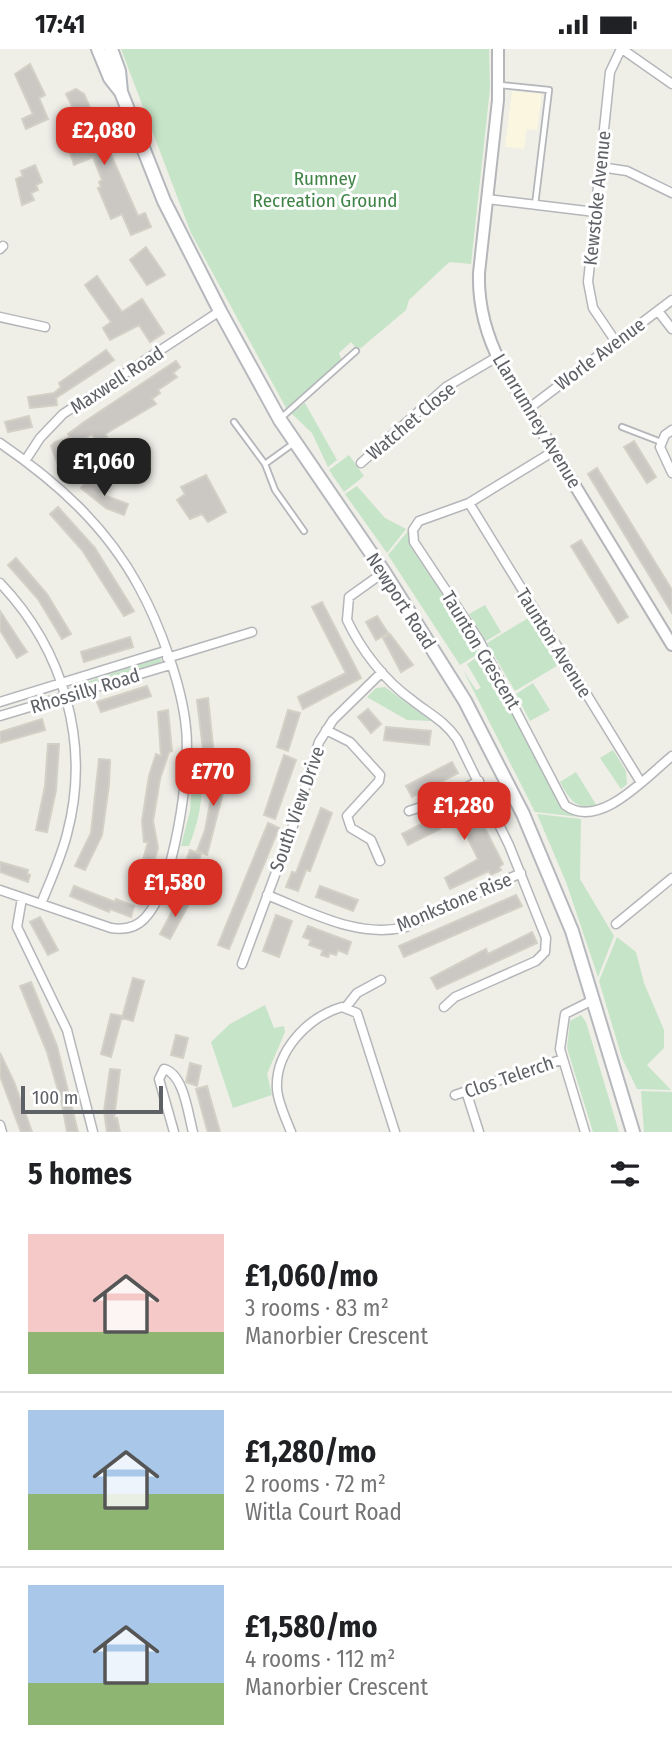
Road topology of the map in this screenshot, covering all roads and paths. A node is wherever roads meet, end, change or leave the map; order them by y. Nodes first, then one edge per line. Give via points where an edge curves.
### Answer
1 (98, 49) edge
2 (111, 49) edge
3 (498, 49) edge
4 (622, 49) edge
5 (672, 84) edge
6 (499, 85) junction
7 (121, 92) junction
8 (600, 167) junction
9 (672, 193) edge
10 (487, 199) junction
11 (535, 205) junction
12 (595, 212) junction
13 (672, 300) edge
14 (220, 311) junction
15 (658, 311) junction
16 (0, 317) edge
17 (45, 327) dead end
18 (672, 329) edge
19 (616, 342) junction
20 (356, 351) dead end
21 (497, 357) junction
22 (528, 409) junction
23 (279, 420) junction
24 (234, 422) dead end
25 (622, 428) dead end
26 (672, 430) edge
27 (661, 442) junction
28 (0, 443) edge
29 (294, 443) junction
30 (554, 451) junction
31 (25, 461) junction
32 (361, 463) dead end
33 (265, 464) junction
34 (672, 473) edge
35 (469, 503) junction
36 (304, 531) dead end
37 (384, 572) junction
38 (0, 583) edge
39 (252, 632) dead end
40 (672, 645) edge
41 (167, 658) junction
42 (382, 672) junction
43 (62, 683) junction
44 (66, 697) junction
45 (0, 702) edge
46 (0, 716) edge
47 (326, 730) junction
48 (672, 756) edge
49 (479, 781) junction
50 (640, 781) junction
51 (409, 811) dead end
52 (380, 860) dead end
53 (521, 873) junction
54 (672, 878) edge
55 (0, 890) edge
56 (267, 895) junction
57 (22, 898) junction
58 (41, 904) junction
59 (616, 925) dead end
60 (242, 964) dead end
61 (381, 980) dead end
62 (593, 1000) junction
63 (346, 1007) junction
64 (444, 1007) dead end
65 (563, 1059) junction
66 (466, 1091) junction
67 (455, 1095) dead end
68 (0, 1125) edge
69 (2, 1132) edge
70 (93, 1132) edge
71 (174, 1132) edge
72 (193, 1132) edge
73 (291, 1132) edge
74 (395, 1132) edge
75 (479, 1132) edge
76 (585, 1132) edge
77 (634, 1132) edge

1 - 7 main road, Newport Road
2 - 7 main road, Newport Road
3 - 6 street, Llanrumney Avenue
4 - 5 street
4 - 8 street, Kewstoke Avenue via 610,72
6 - 10 street, Llanrumney Avenue
6 - 11 lane via 549,90
7 - 14 main road, Newport Road via 171,217
8 - 9 street via 627,171
8 - 12 street, Kewstoke Avenue
10 - 11 street
10 - 21 street, Llanrumney Avenue via 479,286 484,323
11 - 12 street
12 - 19 street, Kewstoke Avenue via 589,292 596,314
13 - 15 street, Worle Avenue
14 - 23 main road, Newport Road
14 - 31 street, Maxwell Road via 63,414
15 - 18 street
15 - 19 street, Worle Avenue
16 - 17 street
19 - 22 street, Worle Avenue
20 - 23 lane
21 - 22 street, Llanrumney Avenue
21 - 32 street, Watchet Close via 446,387
22 - 30 street, Llanrumney Avenue
23 - 29 main road, Newport Road
24 - 33 lane
25 - 27 lane
26 - 27 street
27 - 34 street via 661,453
28 - 31 street
29 - 33 lane
29 - 37 main road, Newport Road
30 - 35 street, Taunton Crescent
30 - 40 street, Llanrumney Avenue
31 - 41 street via 74,501 111,542 140,589
33 - 36 lane via 275,491
35 - 50 street, Taunton Avenue
35 - 50 street, Taunton Crescent via 419,521 413,530 414,542 482,646 562,799 577,812 596,813
37 - 42 street via 355,591 346,611 351,628
37 - 62 main road, Newport Road via 465,701 523,814 572,931
38 - 43 street via 30,619
39 - 41 street
41 - 43 street, Rhossilly Road
41 - 44 street, Rhossilly Road
41 - 58 street via 186,728 185,776 180,820 153,908 137,925 120,929
42 - 47 street, South View Drive
42 - 49 street via 451,730
43 - 44 street
43 - 45 street, Rhossilly Road
44 - 46 street, Rhossilly Road
44 - 58 street via 75,738 74,799 64,845
47 - 52 street via 350,742 380,775 347,816 351,828 371,840
47 - 56 street, South View Drive
48 - 50 street, Taunton Crescent
49 - 51 street
49 - 53 street
53 - 56 street, Monkstone Rise via 406,927 386,930 355,928
53 - 64 street via 546,937 545,952 536,961 454,997
54 - 59 street
55 - 57 street
56 - 60 street, South View Drive
57 - 58 street
57 - 70 street via 17,927 67,1030
61 - 63 street via 357,993
62 - 65 street via 571,1008 562,1019 559,1043
62 - 77 main road, Newport Road
63 - 73 street via 302,1029 286,1055 277,1091
63 - 74 street via 356,1013
65 - 66 street, Clos Telerch
65 - 76 street
66 - 67 street, Clos Telerch
66 - 75 street
68 - 69 street
71 - 72 street via 159,1079 164,1069 177,1080

